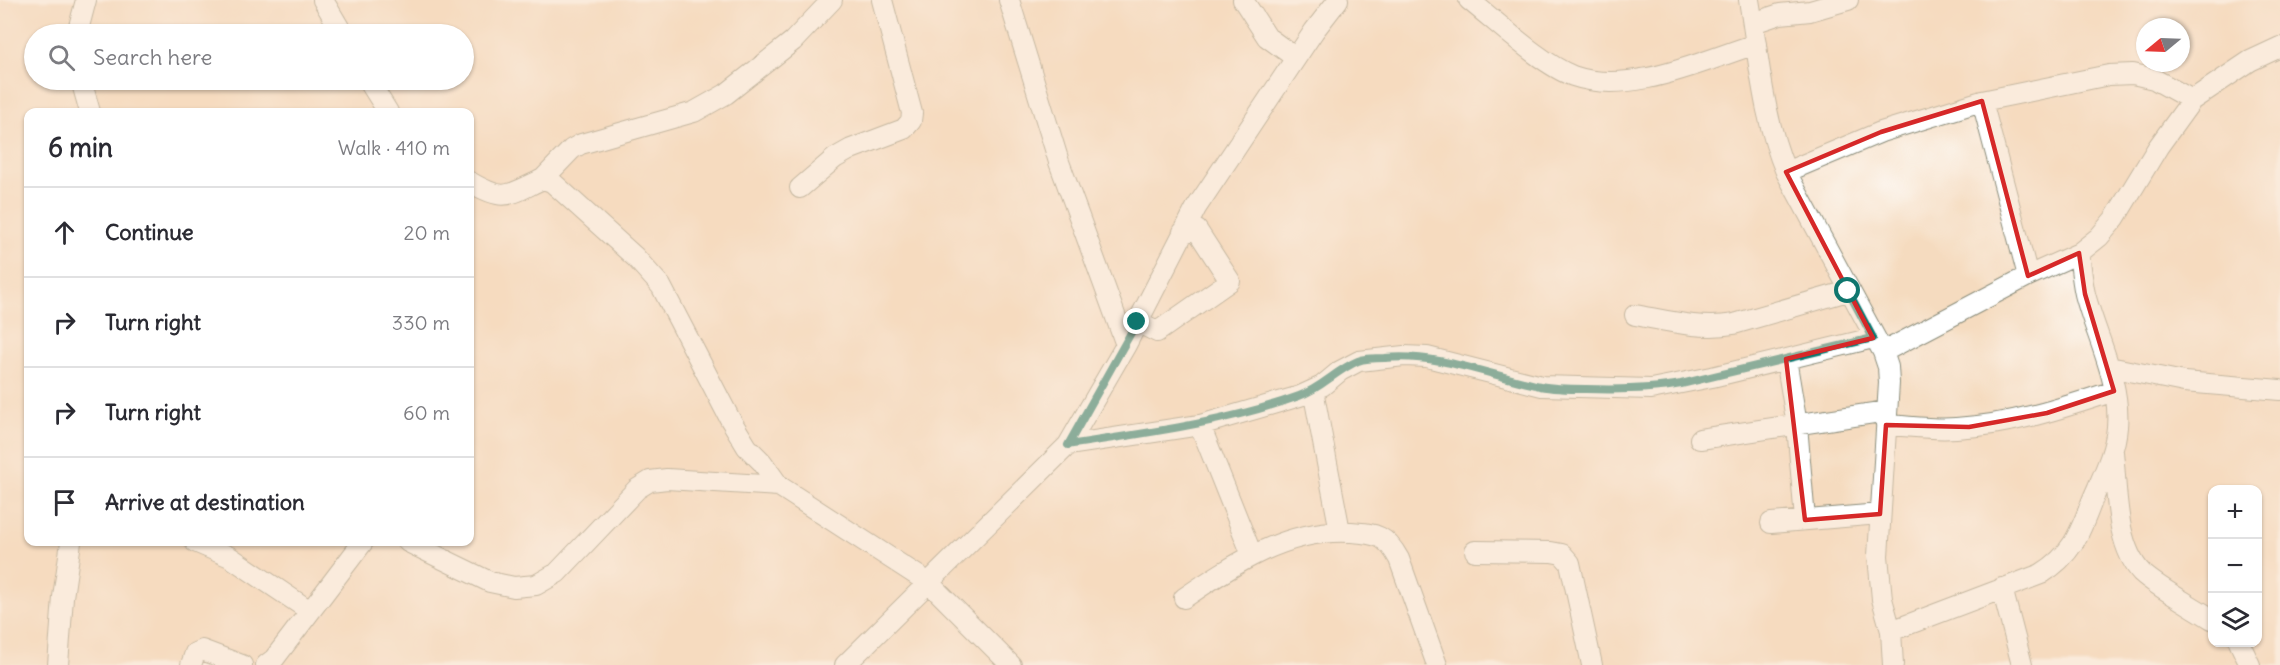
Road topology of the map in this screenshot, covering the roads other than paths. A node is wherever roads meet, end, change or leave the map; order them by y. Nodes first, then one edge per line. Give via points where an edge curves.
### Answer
1 (86, 0) edge
2 (323, 0) edge
3 (832, 0) edge
4 (882, 0) edge
5 (1009, 0) edge
6 (1243, 0) edge
7 (1338, 0) edge
8 (1469, 0) edge
9 (1749, 0) edge
10 (1848, 0) edge
11 (1753, 23) junction
12 (80, 24) edge
13 (337, 24) edge
14 (1756, 44) junction
15 (2280, 47) edge
16 (1296, 58) junction
17 (84, 90) edge
18 (374, 90) edge
19 (1982, 100) junction
20 (2192, 100) junction
21 (89, 108) edge
22 (386, 108) edge
23 (1786, 172) junction
24 (543, 179) junction
25 (474, 184) edge
26 (800, 188) dead end
27 (1183, 232) junction
28 (2079, 253) junction
29 (2028, 276) junction
30 (1848, 291) junction
31 (1635, 315) dead end
32 (1137, 322) junction
33 (1126, 345) junction
34 (1878, 345) junction
35 (1786, 359) junction
36 (2109, 367) junction
37 (1313, 390) junction
38 (2280, 390) edge
39 (2114, 391) junction
40 (1887, 418) junction
41 (1200, 424) junction
42 (1797, 425) junction
43 (1700, 439) dead end
44 (1068, 445) junction
45 (2113, 451) junction
46 (779, 486) junction
47 (1880, 514) junction
48 (1805, 520) junction
49 (1771, 523) dead end
50 (1340, 531) junction
51 (70, 546) edge
52 (204, 546) edge
53 (360, 546) edge
54 (416, 546) edge
55 (1475, 551) dead end
56 (1252, 555) junction
57 (929, 583) junction
58 (2002, 588) junction
59 (1184, 598) dead end
60 (310, 611) junction
61 (2208, 616) edge
62 (1891, 631) junction
63 (2241, 647) edge
64 (58, 665) edge
65 (191, 665) edge
66 (242, 665) edge
67 (266, 665) edge
68 (845, 665) edge
69 (1011, 665) edge
70 (1437, 665) edge
71 (1592, 665) edge
72 (1893, 665) edge
73 (2022, 665) edge
74 (2250, 665) edge

1 - 12 street
2 - 13 street
3 - 24 street via 793,41 726,94 694,112 581,144
4 - 26 street via 911,121 904,129 843,154
5 - 33 street via 1059,162
6 - 16 street via 1267,37
7 - 16 street
8 - 14 street via 1553,65 1574,76 1600,82 1628,82 1655,76
9 - 11 street
10 - 11 street
11 - 14 street
14 - 23 street via 1769,122
15 - 20 street via 2244,64
16 - 27 street
17 - 21 street
18 - 22 street
19 - 20 street via 2109,75 2133,74 2154,79
19 - 23 street via 1881,132
19 - 29 street
20 - 28 street via 2115,218
23 - 30 street
24 - 25 street via 501,196
24 - 46 street via 552,182 635,257 661,286 730,419
27 - 32 street
27 - 32 street via 1197,230 1230,281 1157,332
28 - 29 street
28 - 36 street via 2085,294
29 - 34 street
30 - 31 street via 1718,327
30 - 34 street
32 - 33 street
33 - 44 street
34 - 35 street
34 - 40 street via 1888,367
35 - 37 street via 1681,384 1626,390 1542,386 1427,357 1383,358 1359,361
35 - 42 street
36 - 38 street via 2184,382
36 - 39 street
37 - 41 street
37 - 50 street
39 - 40 street via 2047,413 1954,429
39 - 45 street via 2117,428
40 - 42 street
40 - 47 street
41 - 44 street
41 - 56 street
42 - 43 street
42 - 48 street
44 - 57 street
45 - 58 street via 2069,551 2041,574
45 - 61 street via 2122,533 2134,560 2142,573
46 - 54 street via 650,481 637,489 556,573 536,585 514,587 490,582
46 - 57 street
47 - 48 street
47 - 62 street via 1879,578
48 - 49 street
50 - 56 street via 1298,537
50 - 70 street via 1379,536 1391,543
51 - 64 street
52 - 60 street via 230,557
53 - 60 street
55 - 71 street via 1562,554 1575,578
56 - 59 street
57 - 68 street
57 - 69 street
58 - 62 street
58 - 73 street
60 - 67 street
62 - 72 street
63 - 74 street
65 - 66 street via 195,653 202,650

